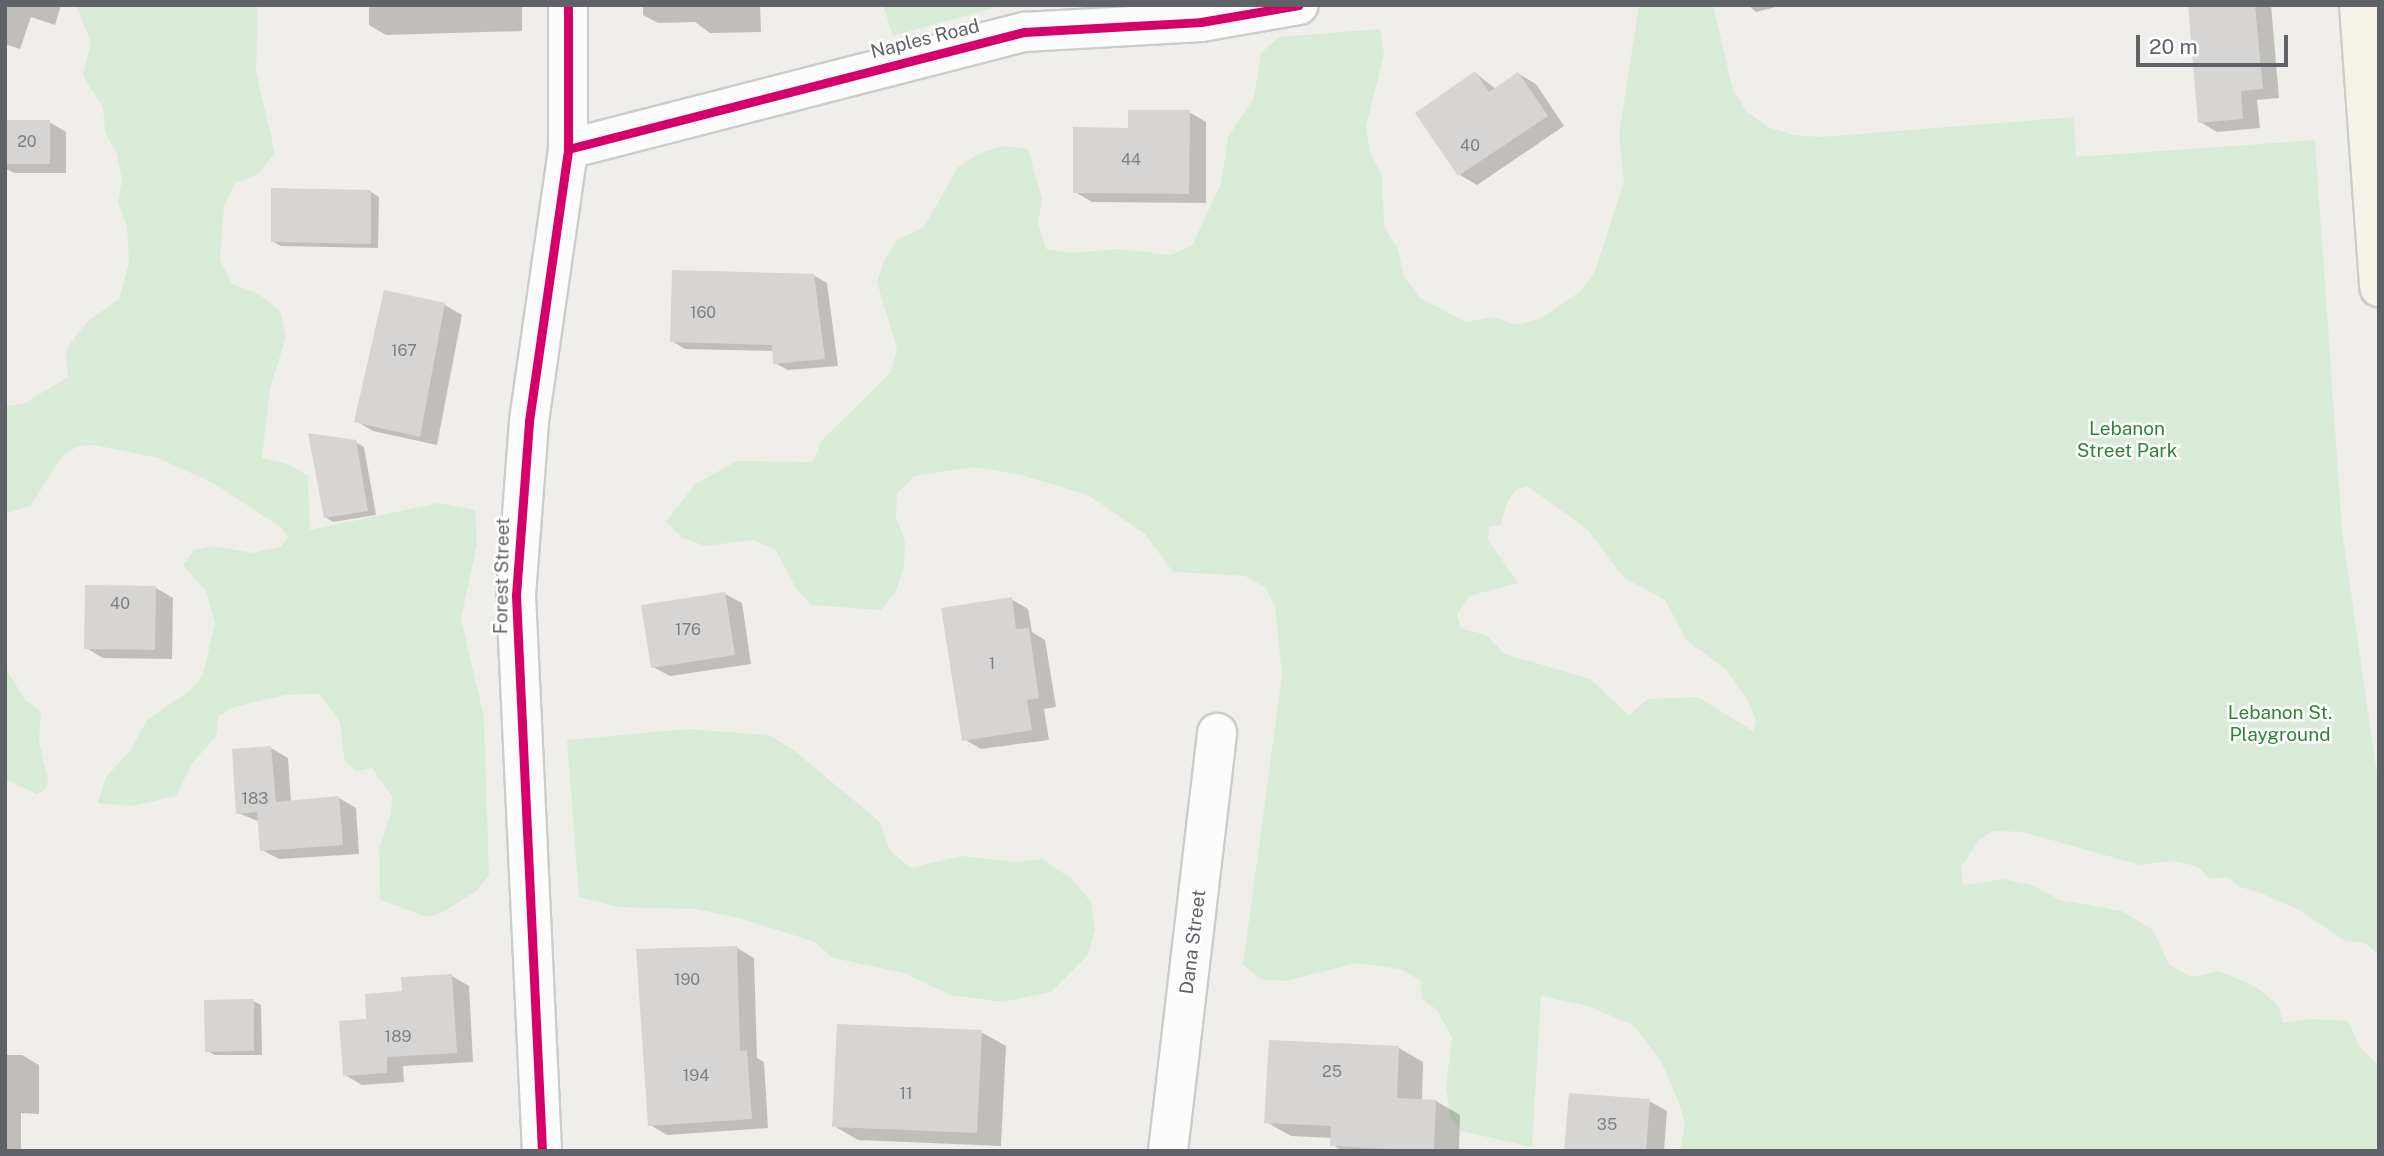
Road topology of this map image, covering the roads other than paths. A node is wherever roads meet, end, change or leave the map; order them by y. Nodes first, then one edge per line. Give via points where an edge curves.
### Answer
1 (568, 5) edge
2 (1299, 5) edge
3 (2359, 5) edge
4 (568, 149) junction
5 (2379, 287) edge
6 (1217, 733) dead end
7 (542, 1151) edge
8 (1168, 1151) edge

1 - 4 street, Forest Street
2 - 4 street, Naples Road via 1201,22 1024,33
3 - 5 main road
4 - 7 street, Forest Street via 529,421 516,595
6 - 8 street, Dana Street

